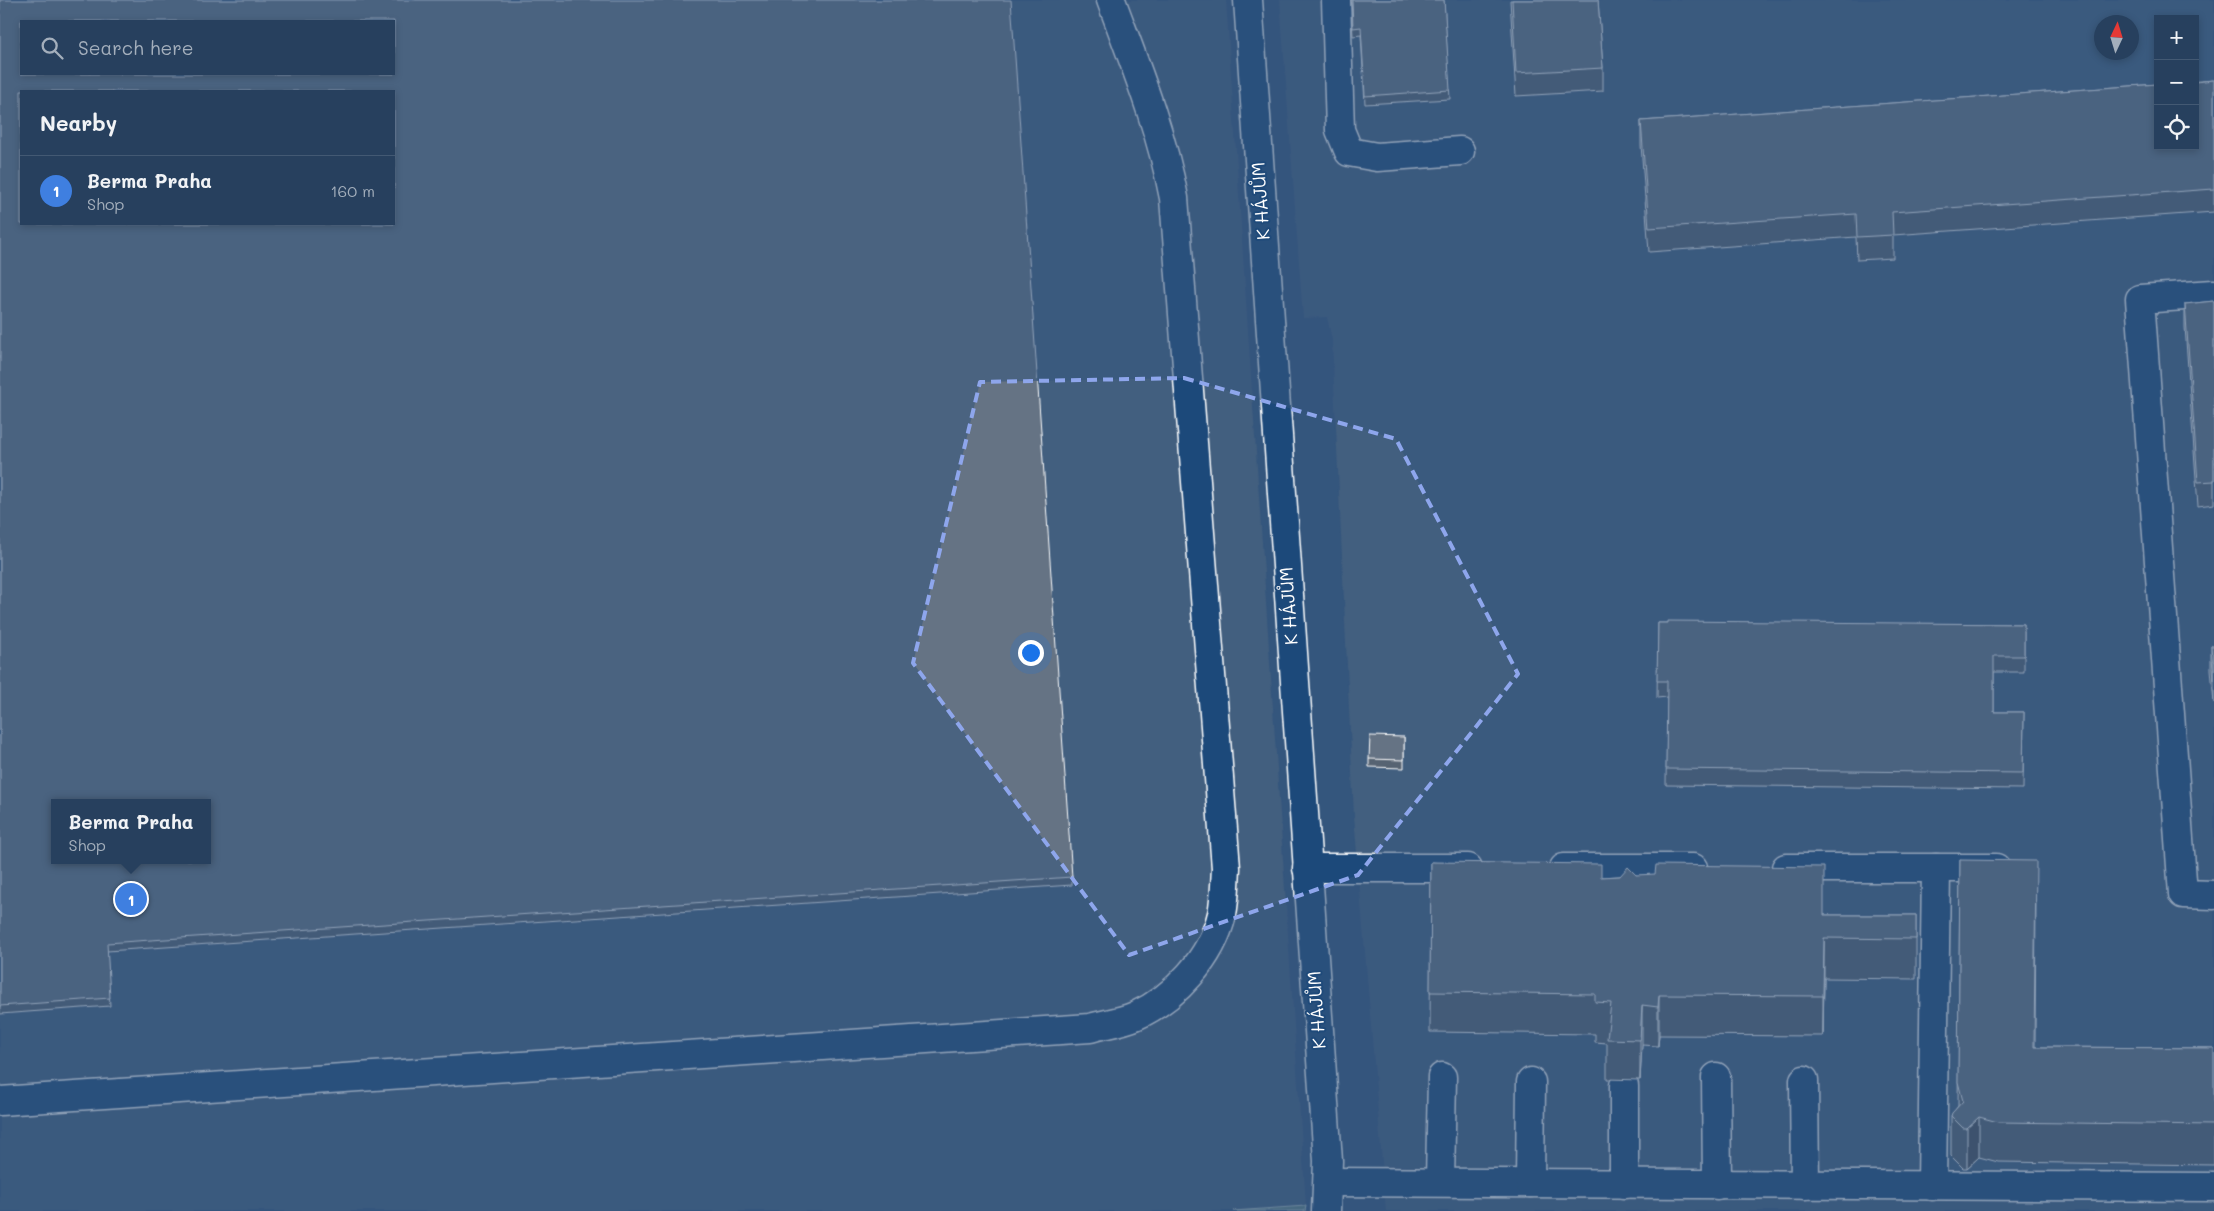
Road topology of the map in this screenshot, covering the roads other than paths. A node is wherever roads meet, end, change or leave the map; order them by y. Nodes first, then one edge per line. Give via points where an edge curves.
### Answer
1 (1111, 0) edge
2 (1248, 0) edge
3 (1336, 0) edge
4 (1460, 151) dead end
5 (2214, 294) edge
6 (1308, 868) junction
7 (1492, 868) edge
8 (1540, 868) edge
9 (1717, 868) edge
10 (1757, 868) edge
11 (1936, 868) junction
12 (2024, 868) edge
13 (2214, 895) edge
14 (1442, 1077) dead end
15 (1716, 1077) dead end
16 (1804, 1080) dead end
17 (1531, 1082) dead end
18 (1624, 1086) dead end
19 (0, 1101) edge
20 (1328, 1182) junction
21 (1440, 1182) junction
22 (1530, 1183) junction
23 (1624, 1184) junction
24 (1717, 1184) junction
25 (1805, 1185) junction
26 (1932, 1186) junction
27 (2214, 1187) edge
28 (1326, 1211) edge

1 - 19 street via 1155,121 1174,198 1226,868 1222,916 1208,948 1189,975 1166,997 1134,1016 1090,1028
2 - 6 street, K HÁJŮM
3 - 4 street via 1340,130 1349,152 1376,157
5 - 13 street via 2140,299 2183,894
6 - 7 street
6 - 20 street, K HÁJŮM
8 - 9 street
10 - 11 street
11 - 12 street
11 - 26 street
14 - 21 street
15 - 24 street
16 - 25 street
17 - 22 street
18 - 23 street
20 - 21 street
20 - 28 street, K HÁJŮM
21 - 22 street
22 - 23 street
23 - 24 street
24 - 25 street
25 - 26 street
26 - 27 street

